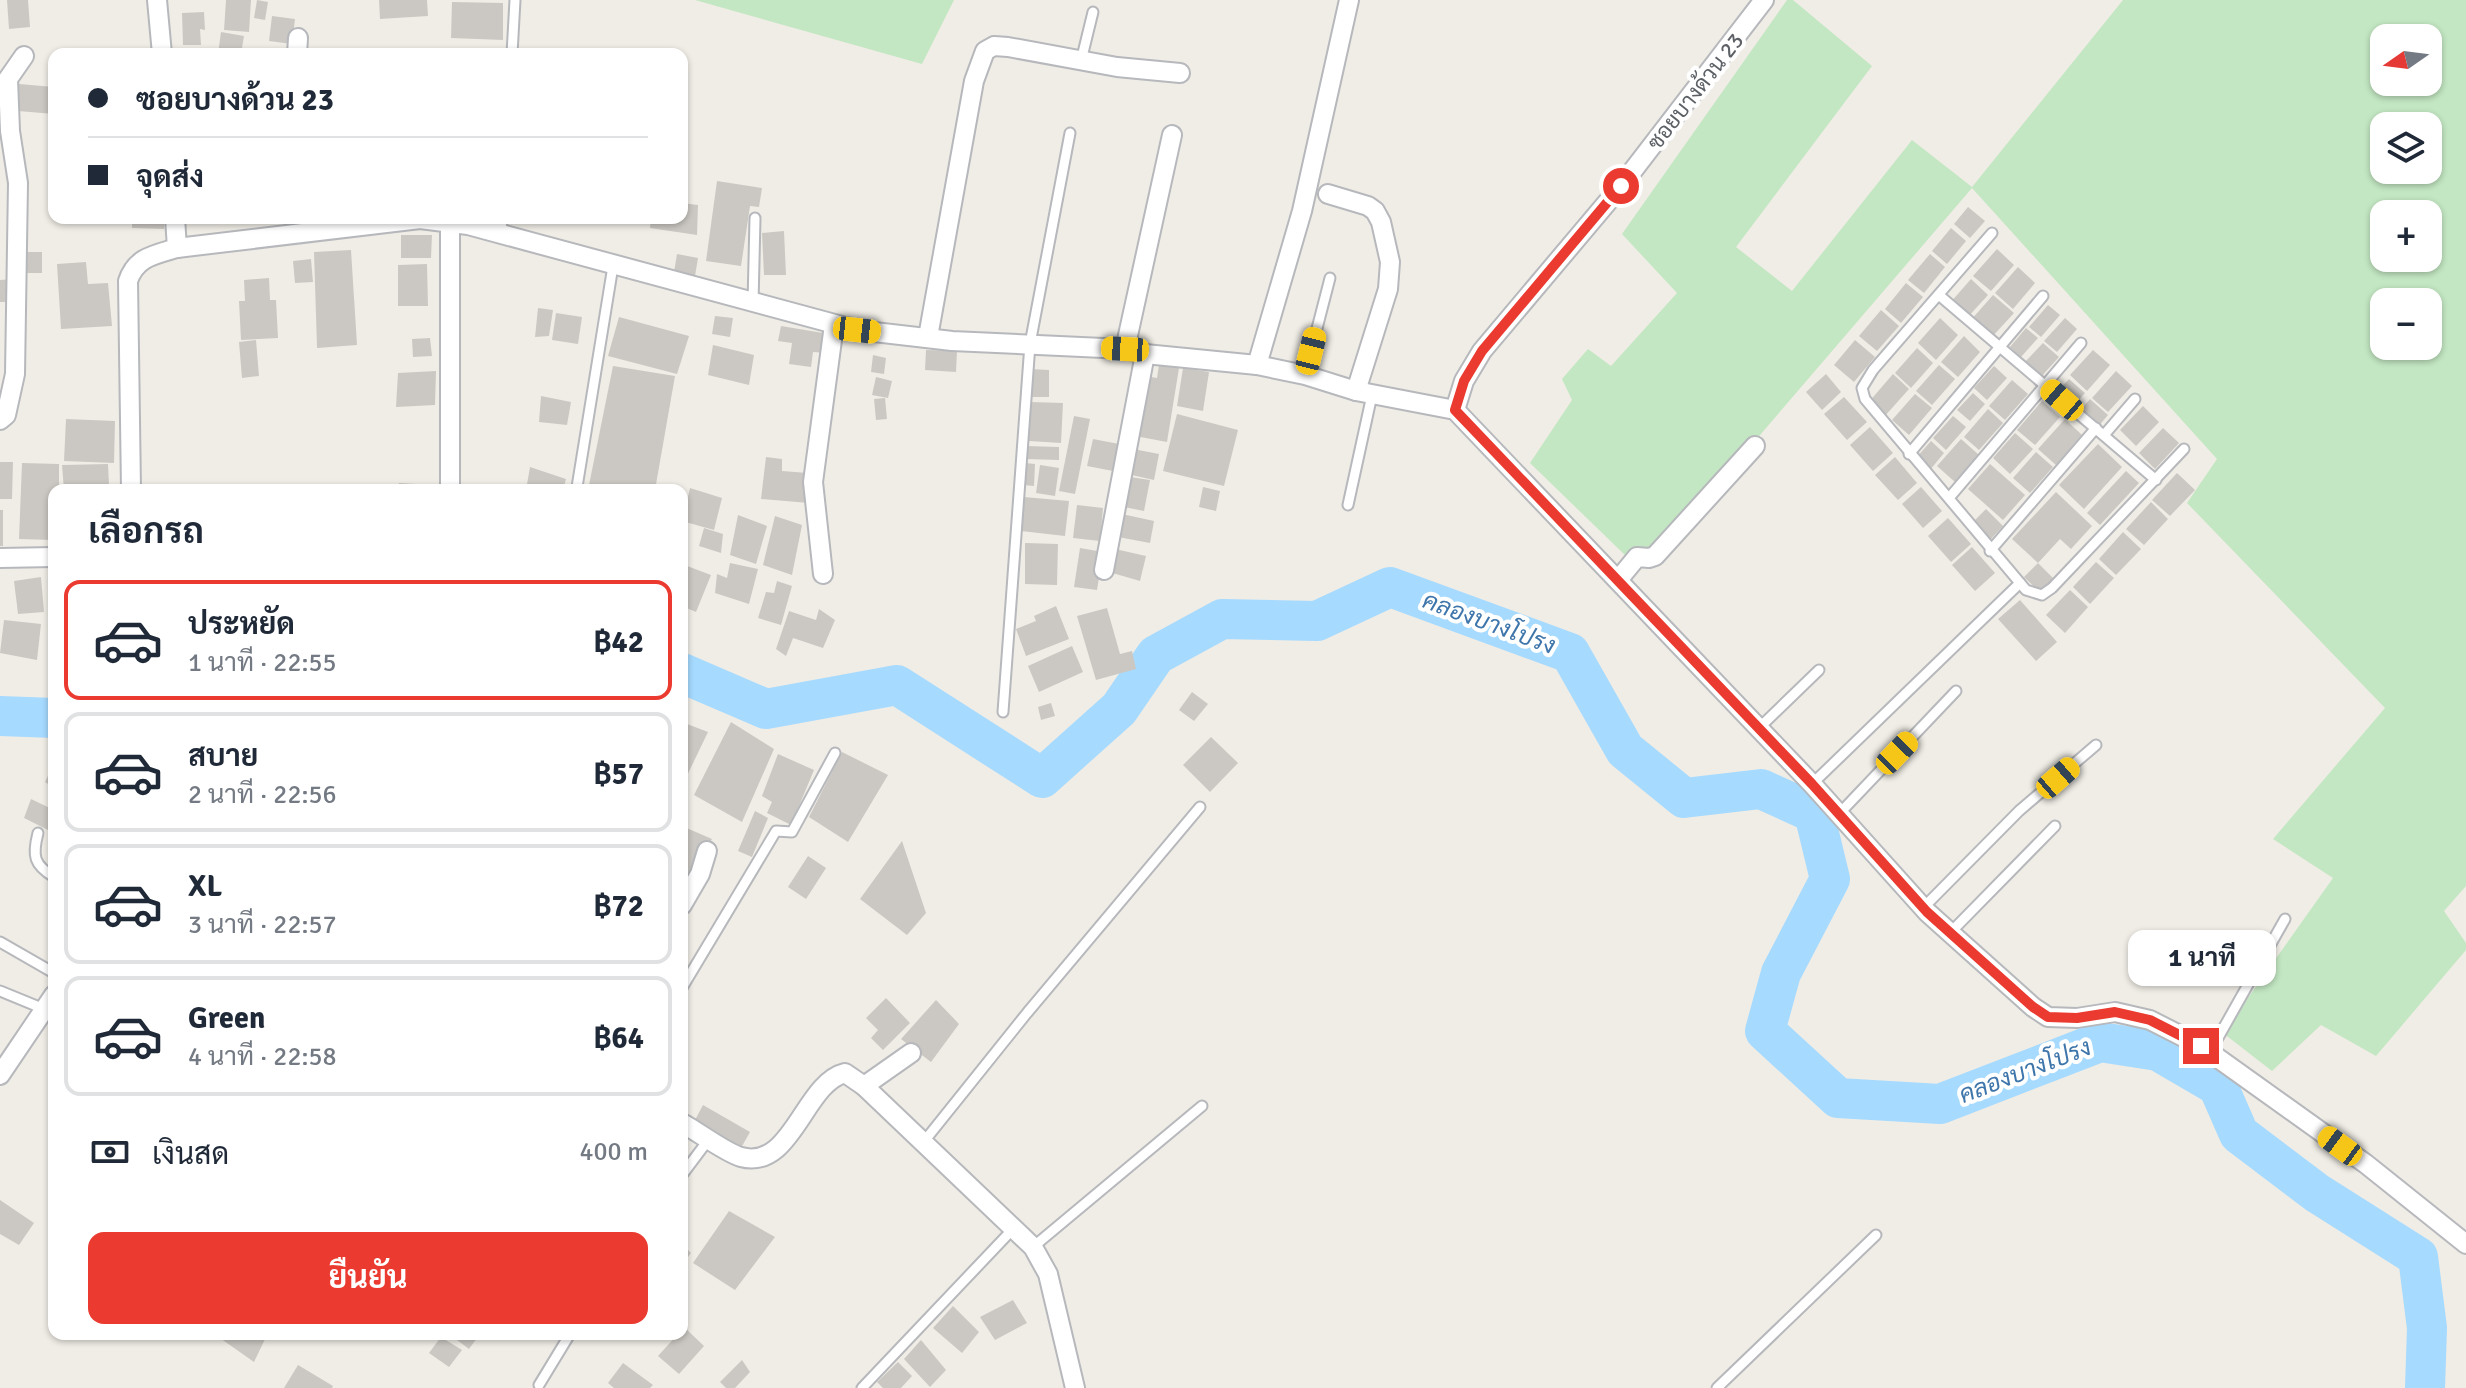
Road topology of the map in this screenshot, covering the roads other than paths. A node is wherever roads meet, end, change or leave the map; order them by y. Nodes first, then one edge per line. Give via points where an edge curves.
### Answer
1 (157, 0) edge
2 (515, 0) edge
3 (1349, 0) edge
4 (1764, 0) edge
5 (1093, 12) dead end
6 (161, 48) edge
7 (512, 48) edge
8 (24, 56) dead end
9 (1081, 61) junction
10 (1180, 73) dead end
11 (1070, 133) dead end
12 (1172, 135) dead end
13 (1328, 194) dead end
14 (755, 218) dead end
15 (175, 224) edge
16 (335, 224) edge
17 (450, 224) edge
18 (459, 224) edge
19 (502, 226) edge
20 (284, 227) edge
21 (1992, 233) dead end
22 (177, 248) junction
23 (613, 266) junction
24 (1330, 278) dead end
25 (1940, 296) junction
26 (2043, 296) dead end
27 (753, 304) junction
28 (834, 325) junction
29 (928, 337) junction
30 (2081, 343) dead end
31 (1030, 344) junction
32 (2000, 347) junction
33 (1125, 349) junction
34 (1145, 354) junction
35 (1257, 365) junction
36 (1305, 375) junction
37 (2045, 385) junction
38 (1364, 393) junction
39 (2135, 399) dead end
40 (1455, 410) junction
41 (0, 420) edge
42 (2100, 432) junction
43 (1755, 446) dead end
44 (2184, 449) dead end
45 (1909, 454) junction
46 (2156, 480) junction
47 (131, 484) edge
48 (450, 484) edge
49 (577, 484) edge
50 (1949, 498) junction
51 (1348, 505) dead end
52 (1990, 551) junction
53 (48, 557) edge
54 (0, 558) edge
55 (1104, 570) dead end
56 (823, 574) dead end
57 (1618, 580) junction
58 (2020, 583) junction
59 (1819, 670) dead end
60 (1956, 691) dead end
61 (1003, 712) dead end
62 (1759, 728) junction
63 (2096, 745) dead end
64 (835, 753) dead end
65 (1812, 784) junction
66 (1200, 807) dead end
67 (1838, 815) junction
68 (2055, 826) dead end
69 (38, 833) dead end
70 (707, 851) dead end
71 (48, 873) edge
72 (688, 895) edge
73 (1923, 908) junction
74 (2285, 919) dead end
75 (1950, 933) junction
76 (0, 942) edge
77 (48, 970) edge
78 (688, 978) edge
79 (0, 991) edge
80 (48, 1002) edge
81 (48, 1003) edge
82 (2210, 1052) junction
83 (911, 1053) dead end
84 (0, 1075) edge
85 (864, 1086) junction
86 (1202, 1106) dead end
87 (688, 1127) edge
88 (709, 1139) junction
89 (922, 1144) junction
90 (688, 1167) edge
91 (1013, 1229) junction
92 (1876, 1235) dead end
93 (2466, 1244) edge
94 (1033, 1247) junction
95 (566, 1340) edge
96 (539, 1385) dead end
97 (862, 1388) edge
98 (1075, 1388) edge
99 (1717, 1388) edge

1 - 6 street
2 - 7 lane
3 - 35 street via 1302,211
4 - 40 street, ซอยบางด้วน 23 via 1621,186 1482,351
5 - 9 lane
8 - 41 street via 8,79 18,183 16,346 15,374 6,415
9 - 10 street
9 - 29 street via 1008,47 985,51 974,81
11 - 31 lane
12 - 33 street
13 - 38 street via 1375,211 1390,262
14 - 27 lane
15 - 22 street
16 - 20 street
17 - 48 street
18 - 19 street
19 - 23 street
20 - 22 street
21 - 25 lane
22 - 47 street via 147,257 132,268 128,281
23 - 27 street
23 - 49 lane
24 - 36 lane
25 - 32 lane
25 - 45 lane via 1862,388
26 - 32 lane
27 - 28 street
28 - 29 street
28 - 56 street via 813,482
29 - 31 street
30 - 37 lane
31 - 33 street
31 - 61 lane
32 - 37 lane
32 - 45 lane
33 - 34 street
34 - 35 street
34 - 55 street
35 - 36 street
36 - 38 street
37 - 42 lane
37 - 50 lane
38 - 40 street
38 - 51 lane
39 - 42 lane
40 - 57 street
42 - 46 lane
42 - 52 lane
43 - 57 street via 1655,556 1637,557
44 - 46 lane
45 - 50 lane
46 - 58 lane via 2052,588 2035,595
50 - 52 lane
52 - 58 lane
53 - 54 street
57 - 62 street
58 - 65 lane
59 - 62 lane
60 - 67 lane
62 - 65 street
63 - 73 lane via 2019,811
64 - 78 lane via 792,832 776,831
65 - 67 street
66 - 89 lane
67 - 73 street
68 - 75 lane
69 - 71 lane via 36,861
70 - 72 street
73 - 75 street
74 - 82 lane
75 - 82 street via 2048,1017 2115,1012 2150,1020
76 - 77 lane
79 - 80 lane
81 - 84 street
82 - 93 street
83 - 85 street
85 - 88 street via 845,1073 835,1076 777,1149 761,1156 741,1158
85 - 89 street
86 - 94 lane
87 - 88 street
88 - 90 lane
89 - 91 street
91 - 94 street
91 - 97 lane
92 - 99 lane
94 - 98 street via 1048,1274
95 - 96 lane

